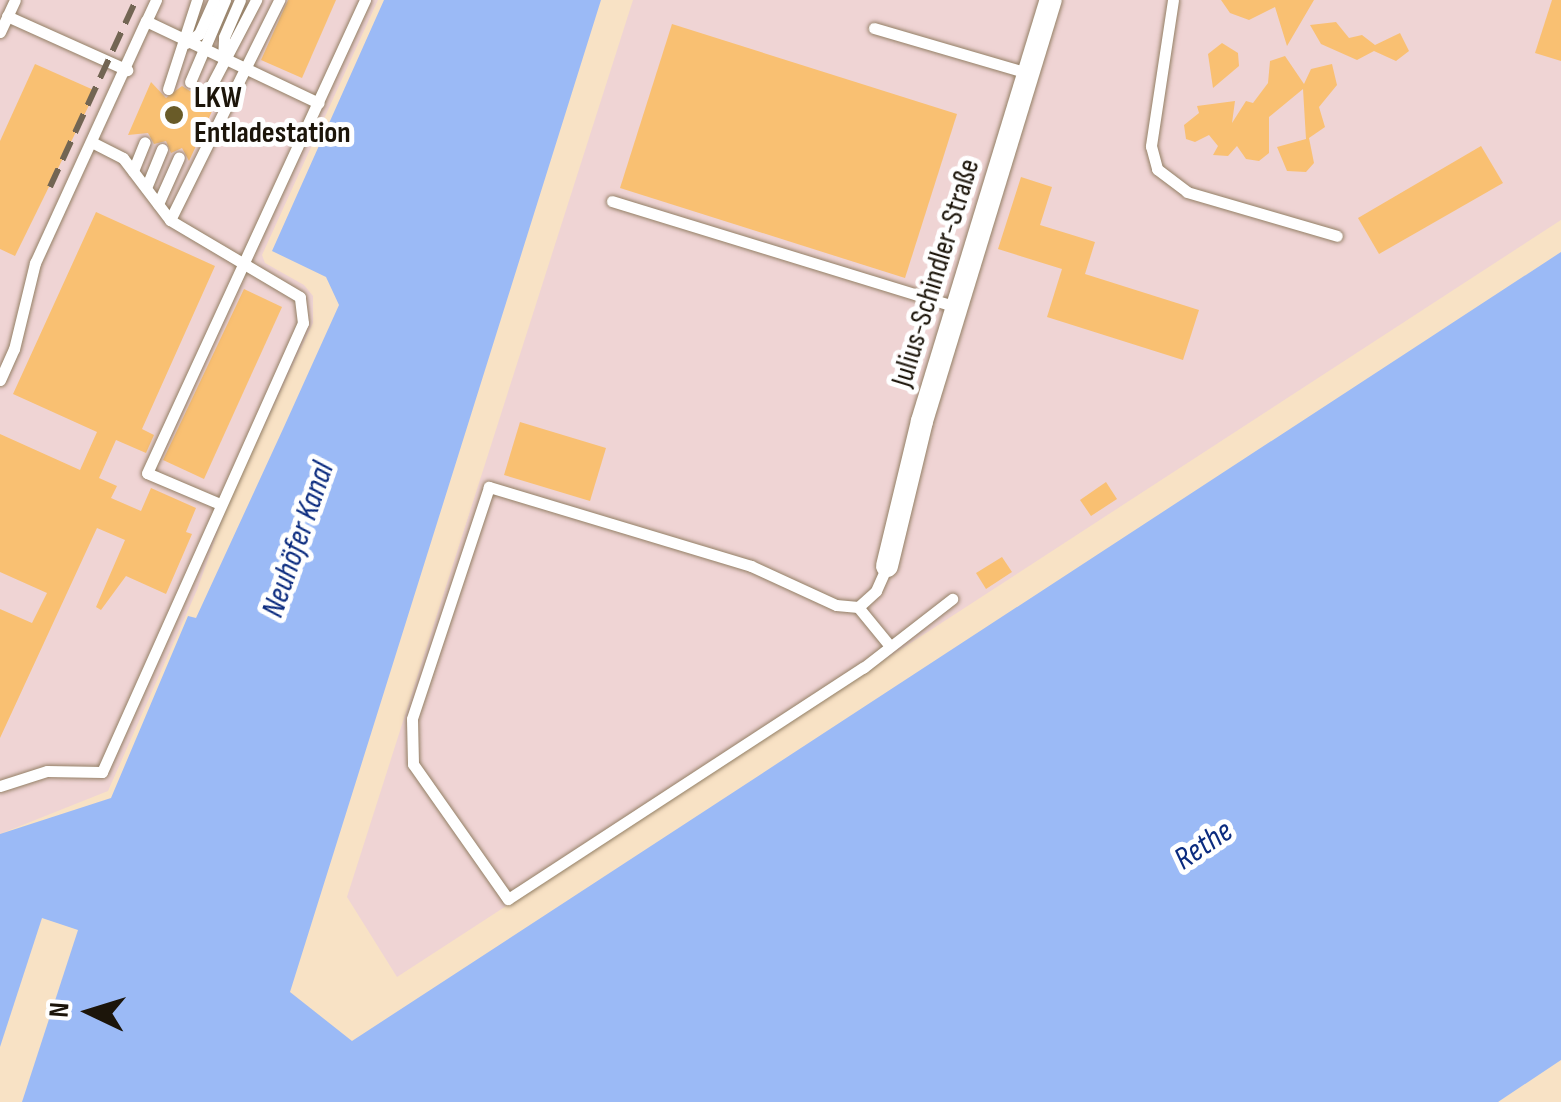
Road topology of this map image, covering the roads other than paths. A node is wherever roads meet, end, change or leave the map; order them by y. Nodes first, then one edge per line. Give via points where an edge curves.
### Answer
1 (15, 0) edge
2 (156, 0) edge
3 (198, 0) edge
4 (214, 0) edge
5 (226, 0) edge
6 (240, 0) edge
7 (256, 0) edge
8 (279, 0) edge
9 (365, 0) edge
10 (1051, 0) edge
11 (1173, 0) edge
12 (7, 16) junction
13 (146, 21) junction
14 (874, 28) dead end
15 (0, 32) edge
16 (186, 43) junction
17 (203, 51) junction
18 (224, 60) junction
19 (240, 67) junction
20 (126, 70) junction
21 (1028, 73) junction
22 (190, 82) dead end
23 (168, 89) dead end
24 (210, 90) dead end
25 (319, 103) junction
26 (92, 142) junction
27 (145, 142) dead end
28 (162, 149) dead end
29 (179, 156) dead end
30 (133, 171) junction
31 (146, 188) junction
32 (612, 201) dead end
33 (158, 204) junction
34 (170, 220) junction
35 (1337, 236) dead end
36 (244, 264) junction
37 (957, 307) junction
38 (0, 380) edge
39 (220, 504) junction
40 (887, 566) joint
41 (952, 598) dead end
42 (858, 607) junction
43 (890, 646) junction
44 (0, 786) edge

1 - 12 lane
2 - 13 lane
3 - 16 lane via 185,27
4 - 16 lane via 199,34
5 - 17 lane
6 - 18 lane via 224,36
7 - 18 lane
8 - 19 lane
9 - 25 lane
10 - 21 street, Julius-Schindler-Straße
11 - 35 lane via 1152,146 1157,169 1187,192
12 - 15 lane
12 - 20 lane
13 - 16 lane
13 - 20 lane
14 - 21 lane
16 - 17 lane
16 - 23 lane
17 - 18 lane
17 - 22 lane
18 - 19 lane
18 - 24 lane
19 - 25 lane
19 - 34 lane
20 - 26 lane
21 - 37 street, Julius-Schindler-Straße
25 - 36 lane
26 - 30 lane
26 - 38 lane via 35,263
27 - 30 lane
28 - 31 lane
29 - 33 lane
30 - 31 lane
31 - 33 lane
32 - 37 lane
33 - 34 lane
34 - 36 lane
36 - 39 lane via 300,297 303,323
36 - 39 lane via 148,473
37 - 40 street, Julius-Schindler-Straße
39 - 44 lane via 102,772 47,771
40 - 42 lane
41 - 43 lane
42 - 43 lane
42 - 43 lane via 836,605 751,566 489,487 412,718 413,764 508,899

